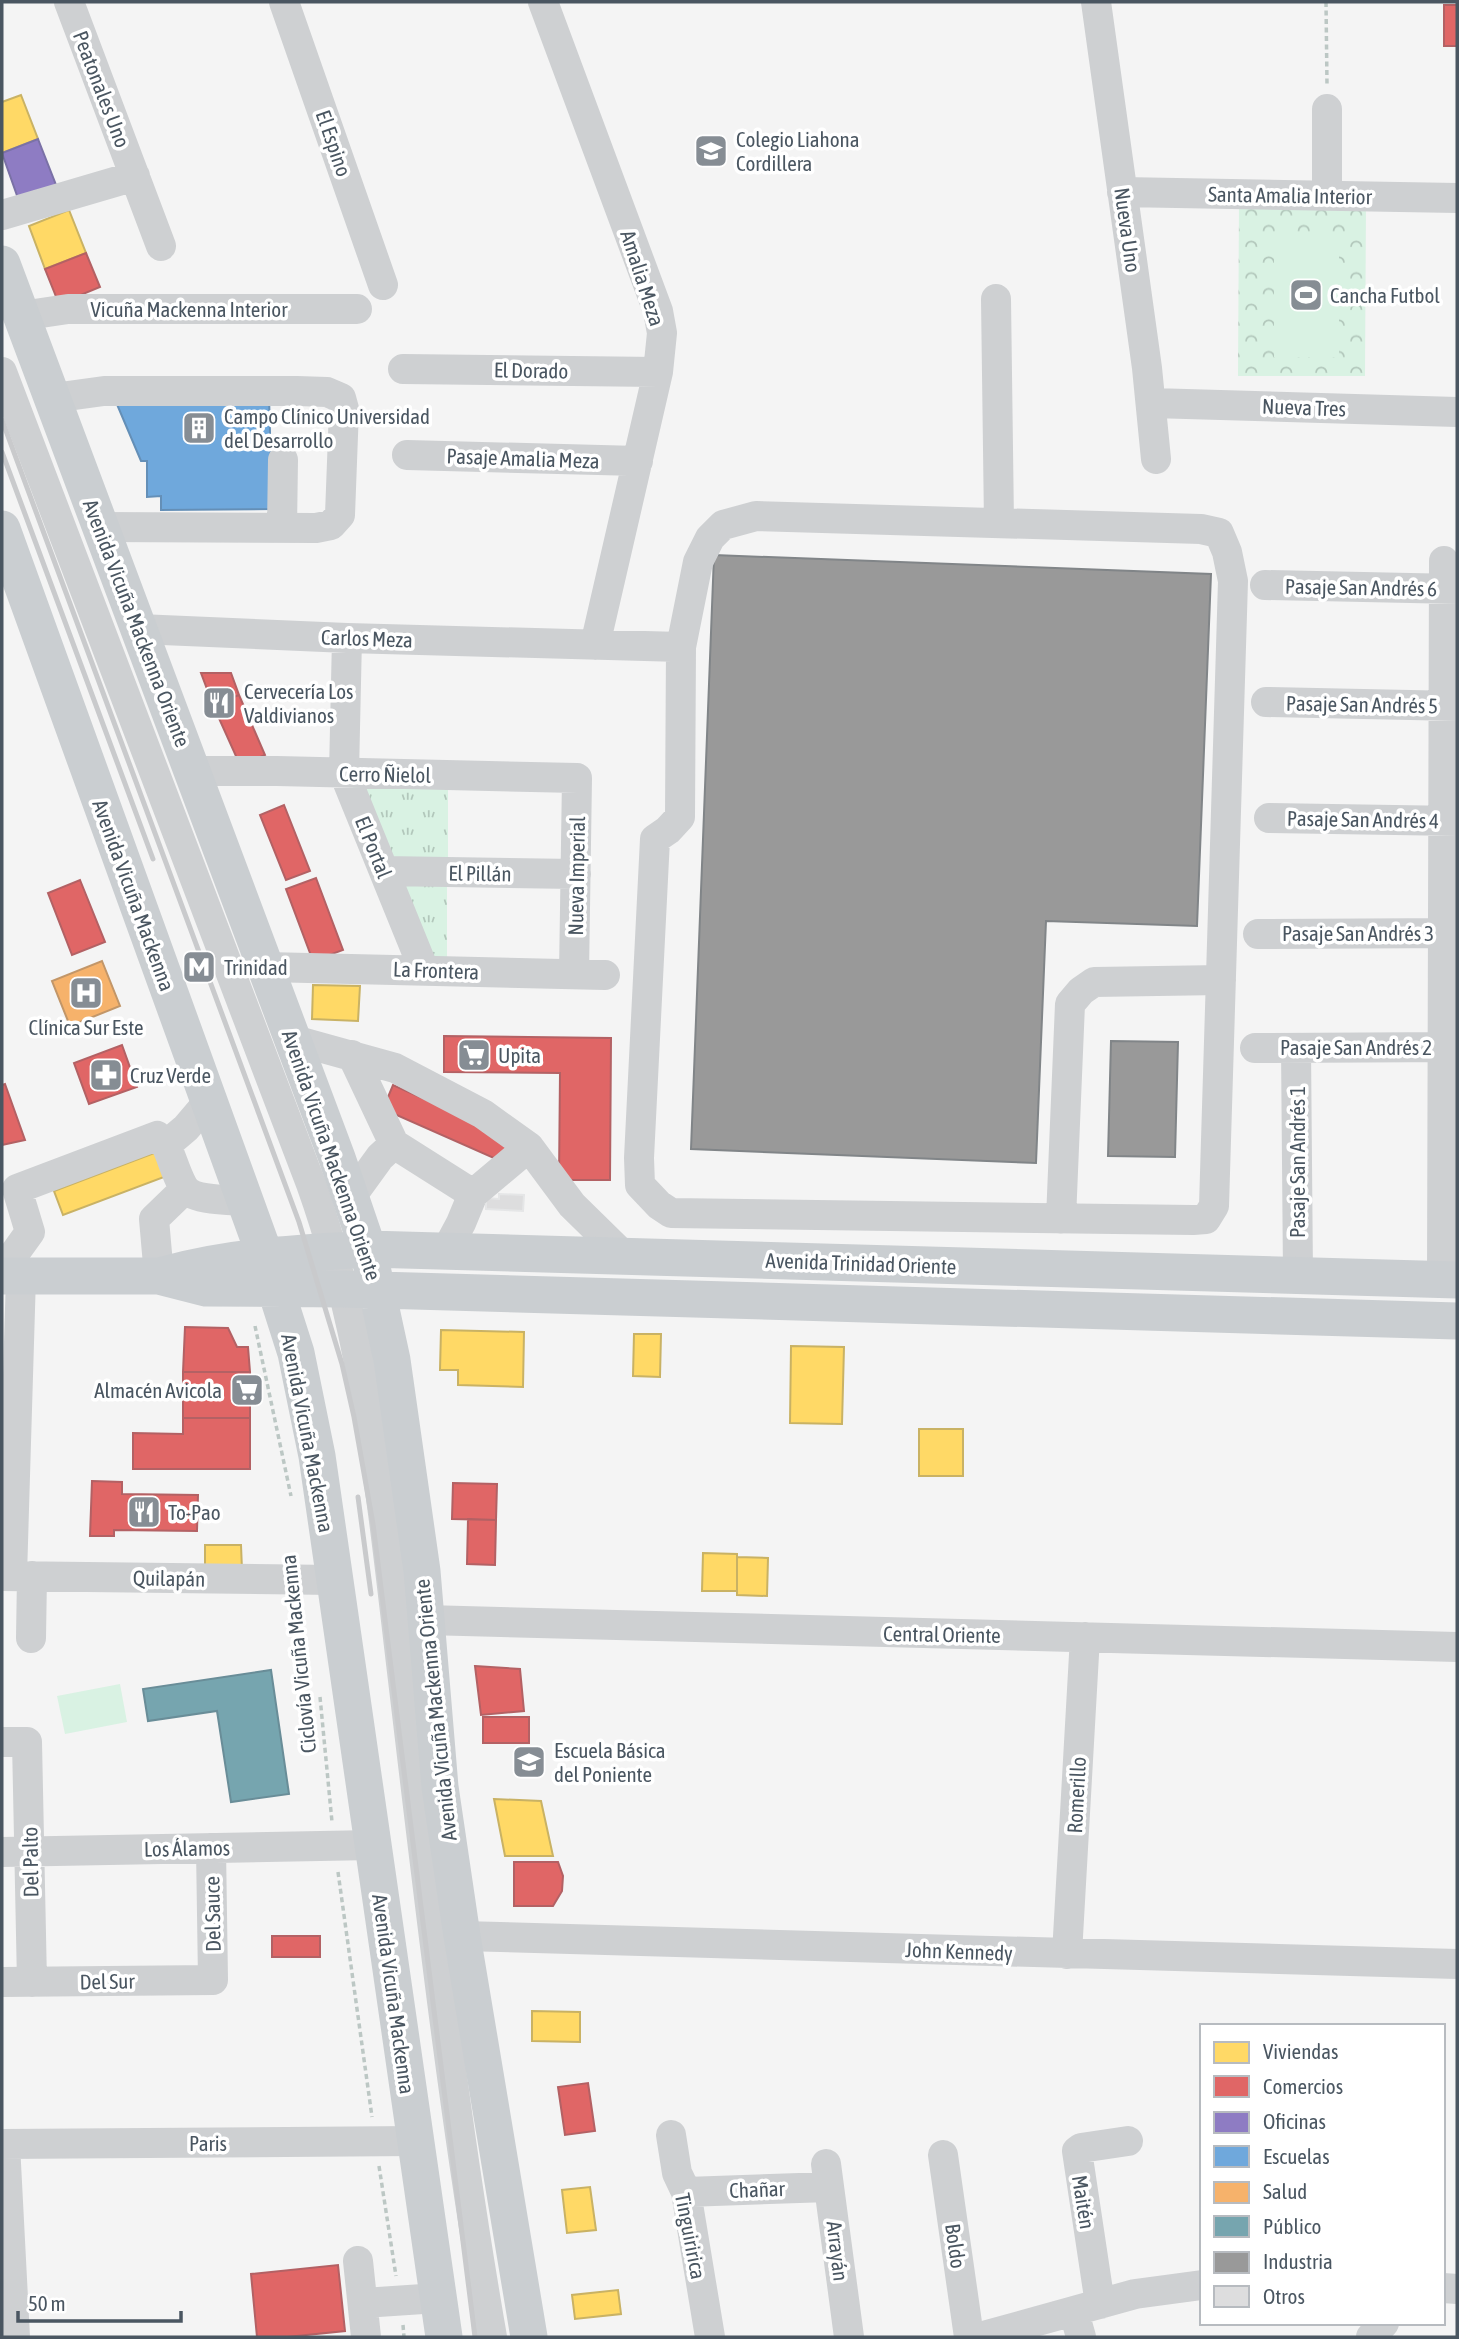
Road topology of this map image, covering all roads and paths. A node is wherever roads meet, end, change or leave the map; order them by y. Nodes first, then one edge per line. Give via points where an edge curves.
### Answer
1 (69, 2) edge
2 (284, 2) edge
3 (543, 2) edge
4 (1096, 2) edge
5 (1326, 2) edge
6 (1327, 108) joint
7 (135, 176) junction
8 (1122, 192) junction
9 (1326, 195) junction
10 (1457, 198) edge
11 (2, 215) edge
12 (161, 246) dead end
13 (2, 264) edge
14 (383, 285) dead end
15 (996, 299) dead end
16 (357, 309) dead end
17 (21, 316) junction
18 (403, 369) dead end
19 (2, 372) edge
20 (659, 372) junction
21 (53, 398) junction
22 (1152, 403) junction
23 (1457, 412) edge
24 (407, 455) dead end
25 (1156, 458) dead end
26 (283, 460) dead end
27 (638, 461) junction
28 (999, 523) junction
29 (101, 527) junction
30 (282, 528) junction
31 (2, 529) edge
32 (1448, 579) edge
33 (1265, 585) dead end
34 (139, 629) junction
35 (347, 638) junction
36 (595, 645) junction
37 (681, 646) junction
38 (1266, 702) dead end
39 (1450, 706) edge
40 (192, 771) junction
41 (344, 773) junction
42 (577, 778) joint
43 (1269, 818) dead end
44 (1450, 821) edge
45 (384, 871) junction
46 (576, 874) junction
47 (1450, 933) edge
48 (1258, 934) dead end
49 (266, 967) junction
50 (424, 970) junction
51 (574, 974) junction
52 (605, 975) dead end
53 (1221, 980) junction
54 (294, 1040) junction
55 (1450, 1047) edge
56 (1255, 1048) dead end
57 (1296, 1048) junction
58 (352, 1055) junction
59 (209, 1101) junction
60 (394, 1144) junction
61 (166, 1145) junction
62 (529, 1147) junction
63 (1450, 1167) edge
64 (184, 1189) junction
65 (473, 1194) junction
66 (351, 1197) junction
67 (245, 1201) junction
68 (1061, 1219) junction
69 (351, 1250) junction
70 (446, 1251) junction
71 (624, 1256) junction
72 (8, 1275) edge
73 (1298, 1275) junction
74 (159, 1276) junction
75 (262, 1278) junction
76 (1450, 1280) edge
77 (361, 1290) junction
78 (1457, 1321) edge
79 (9, 1423) edge
80 (293, 1501) dead end
81 (15, 1576) edge
82 (335, 1580) junction
83 (426, 1620) junction
84 (1085, 1637) junction
85 (31, 1638) dead end
86 (1457, 1647) edge
87 (320, 1696) dead end
88 (15, 1742) edge
89 (373, 1845) junction
90 (334, 1846) junction
91 (211, 1848) junction
92 (16, 1852) edge
93 (462, 1936) junction
94 (1066, 1954) junction
95 (1457, 1964) edge
96 (213, 1980) joint
97 (2, 1982) edge
98 (32, 1982) junction
99 (671, 2135) dead end
100 (415, 2140) junction
101 (376, 2141) junction
102 (1128, 2141) dead end
103 (3, 2144) edge
104 (943, 2155) dead end
105 (828, 2175) joint
106 (686, 2192) junction
107 (358, 2261) dead end
108 (1200, 2285) edge
109 (438, 2298) junction
110 (399, 2300) junction
111 (363, 2303) junction
112 (1085, 2318) edge
113 (15, 2337) edge
114 (366, 2337) edge
115 (404, 2337) edge
116 (444, 2337) edge
117 (492, 2337) edge
118 (529, 2337) edge
119 (710, 2337) edge
120 (849, 2337) edge
121 (969, 2337) edge
122 (980, 2337) edge

1 - 7 street, Peatonales Uno
2 - 14 street, El Espino
3 - 20 street, Amalia Meza via 659,311
4 - 8 street, Nueva Uno
5 - 6 path
6 - 9 street
7 - 11 street, Peatonales Uno
7 - 12 street, Peatonales Uno
8 - 9 street, Santa Amalia Interior
8 - 22 street, Nueva Uno
9 - 10 street, Santa Amalia Interior
13 - 17 main road, Avenida Vicuña Mackenna Oriente
15 - 28 street
16 - 17 street, Vicuña Mackenna Interior via 68,309
17 - 21 main road, Avenida Vicuña Mackenna Oriente
18 - 20 street, El Dorado
19 - 69 street via 311,1184
20 - 27 street, Amalia Meza
21 - 29 main road, Avenida Vicuña Mackenna Oriente
21 - 30 street via 117,391 297,391 327,392 341,398 340,515 331,525
22 - 23 street, Nueva Tres
22 - 25 street, Nueva Uno
24 - 27 street, Pasaje Amalia Meza
26 - 30 street
27 - 36 street, Amalia Meza
28 - 37 street via 756,516 723,525 698,562
28 - 53 street via 1219,533 1233,581
29 - 30 street
29 - 34 main road, Avenida Vicuña Mackenna Oriente
31 - 59 main road, Avenida Vicuña Mackenna
32 - 33 street, Pasaje San Andrés 6
32 - 39 street
34 - 35 street, Carlos Meza
34 - 40 main road, Avenida Vicuña Mackenna Oriente
35 - 36 street, Carlos Meza
35 - 41 street, El Portal
36 - 37 street, Carlos Meza
37 - 68 street via 680,817 655,839 640,1185 671,1213
38 - 39 street, Pasaje San Andrés 5
39 - 44 street
40 - 41 street, Cerro Ñielol
40 - 49 main road, Avenida Vicuña Mackenna Oriente
41 - 42 street, Cerro Ñielol
41 - 45 street, El Portal
42 - 46 street, Nueva Imperial
43 - 44 street, Pasaje San Andrés 4
44 - 47 street
45 - 46 street, El Pillán
45 - 50 street, El Portal
46 - 51 street, Nueva Imperial
47 - 48 street, Pasaje San Andrés 3
47 - 55 street
49 - 50 street, La Frontera
49 - 54 main road, Avenida Vicuña Mackenna Oriente
50 - 51 street, La Frontera
51 - 52 street, La Frontera
53 - 68 street via 1094,982 1070,1004
53 - 68 street via 1214,1206 1206,1219
54 - 58 street
54 - 66 main road, Avenida Vicuña Mackenna Oriente
55 - 57 street, Pasaje San Andrés 2
55 - 63 street
56 - 57 street, Pasaje San Andrés 2
57 - 73 street, Pasaje San Andrés 1
58 - 60 street
58 - 62 street via 419,1080 483,1114
59 - 61 street
59 - 67 main road, Avenida Vicuña Mackenna
60 - 65 street
60 - 66 street
61 - 64 street
61 - 72 street via 157,1136 17,1189 30,1232
62 - 65 street
62 - 71 street via 572,1205
63 - 76 street
64 - 67 street via 210,1199
64 - 74 street via 154,1219
65 - 70 street
66 - 69 main road, Avenida Vicuña Mackenna Oriente
67 - 75 main road, Avenida Vicuña Mackenna
69 - 70 main road, Avenida Trinidad Oriente
69 - 75 main road, Avenida Trinidad Oriente
69 - 77 main road, Avenida Vicuña Mackenna Oriente
70 - 71 main road, Avenida Trinidad Oriente
71 - 73 main road, Avenida Trinidad Oriente
72 - 74 main road
72 - 79 street
73 - 76 main road, Avenida Trinidad Oriente
74 - 75 main road via 206,1288
75 - 77 main road, Avenida Trinidad Oriente
75 - 80 path via 253,1318
75 - 82 main road, Avenida Vicuña Mackenna via 296,1353
77 - 78 main road, Avenida Trinidad Oriente
77 - 83 main road, Avenida Vicuña Mackenna Oriente via 392,1360
77 - 117 street via 362,1381 382,1505 458,2128
79 - 81 street
81 - 82 street, Quilapán
81 - 85 street
82 - 89 main road, Avenida Vicuña Mackenna
83 - 84 street, Central Oriente
83 - 93 main road, Avenida Vicuña Mackenna Oriente via 440,1787
84 - 86 street, Central Oriente
84 - 94 street, Romerillo
87 - 90 path, Ciclovía Vicuña Mackenna
88 - 92 street, Del Palto
89 - 90 street, Los Álamos
89 - 100 main road, Avenida Vicuña Mackenna
90 - 91 street, Los Álamos
90 - 101 path, Ciclovía Vicuña Mackenna
91 - 92 street, Los Álamos
91 - 96 street, Del Sauce
92 - 98 street, Del Palto
93 - 94 street, John Kennedy
93 - 118 main road, Avenida Vicuña Mackenna Oriente
94 - 95 street, John Kennedy
96 - 98 street, Del Sur
97 - 98 street, Del Sur
99 - 106 street, Tinguiririca via 677,2173
100 - 101 street, Paris
100 - 109 main road, Avenida Vicuña Mackenna
101 - 103 street, Paris
101 - 110 path, Ciclovía Vicuña Mackenna
102 - 112 street, Maitén via 1077,2151
103 - 113 street
104 - 121 street, Boldo
105 - 106 street, Chañar
105 - 120 street, Arrayán
106 - 119 street, Tinguiririca
107 - 111 street
108 - 112 street via 1135,2294
109 - 110 street
109 - 116 main road, Avenida Vicuña Mackenna
110 - 111 street
110 - 115 path, Ciclovía Vicuña Mackenna
111 - 114 street
112 - 122 street

